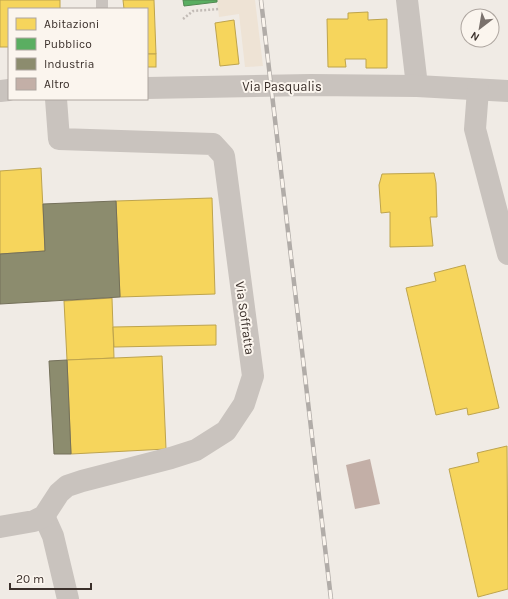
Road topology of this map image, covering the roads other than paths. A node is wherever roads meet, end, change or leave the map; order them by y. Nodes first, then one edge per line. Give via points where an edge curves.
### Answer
1 (408, 0) edge
2 (417, 86) junction
3 (148, 88) edge
4 (478, 90) junction
5 (508, 91) edge
6 (56, 100) edge
7 (508, 254) edge
8 (44, 516) junction
9 (0, 528) edge
10 (68, 599) edge

1 - 2 street
2 - 3 street, Via Pasqualis via 271,85
2 - 4 street, Via Pasqualis
4 - 5 street, Via Pasqualis
4 - 7 street via 476,129
6 - 8 street, Via Soffratta via 59,139 213,144 224,156 253,376 244,404 226,431 196,450 67,486 59,493
8 - 9 street via 34,521
8 - 10 street via 53,536

